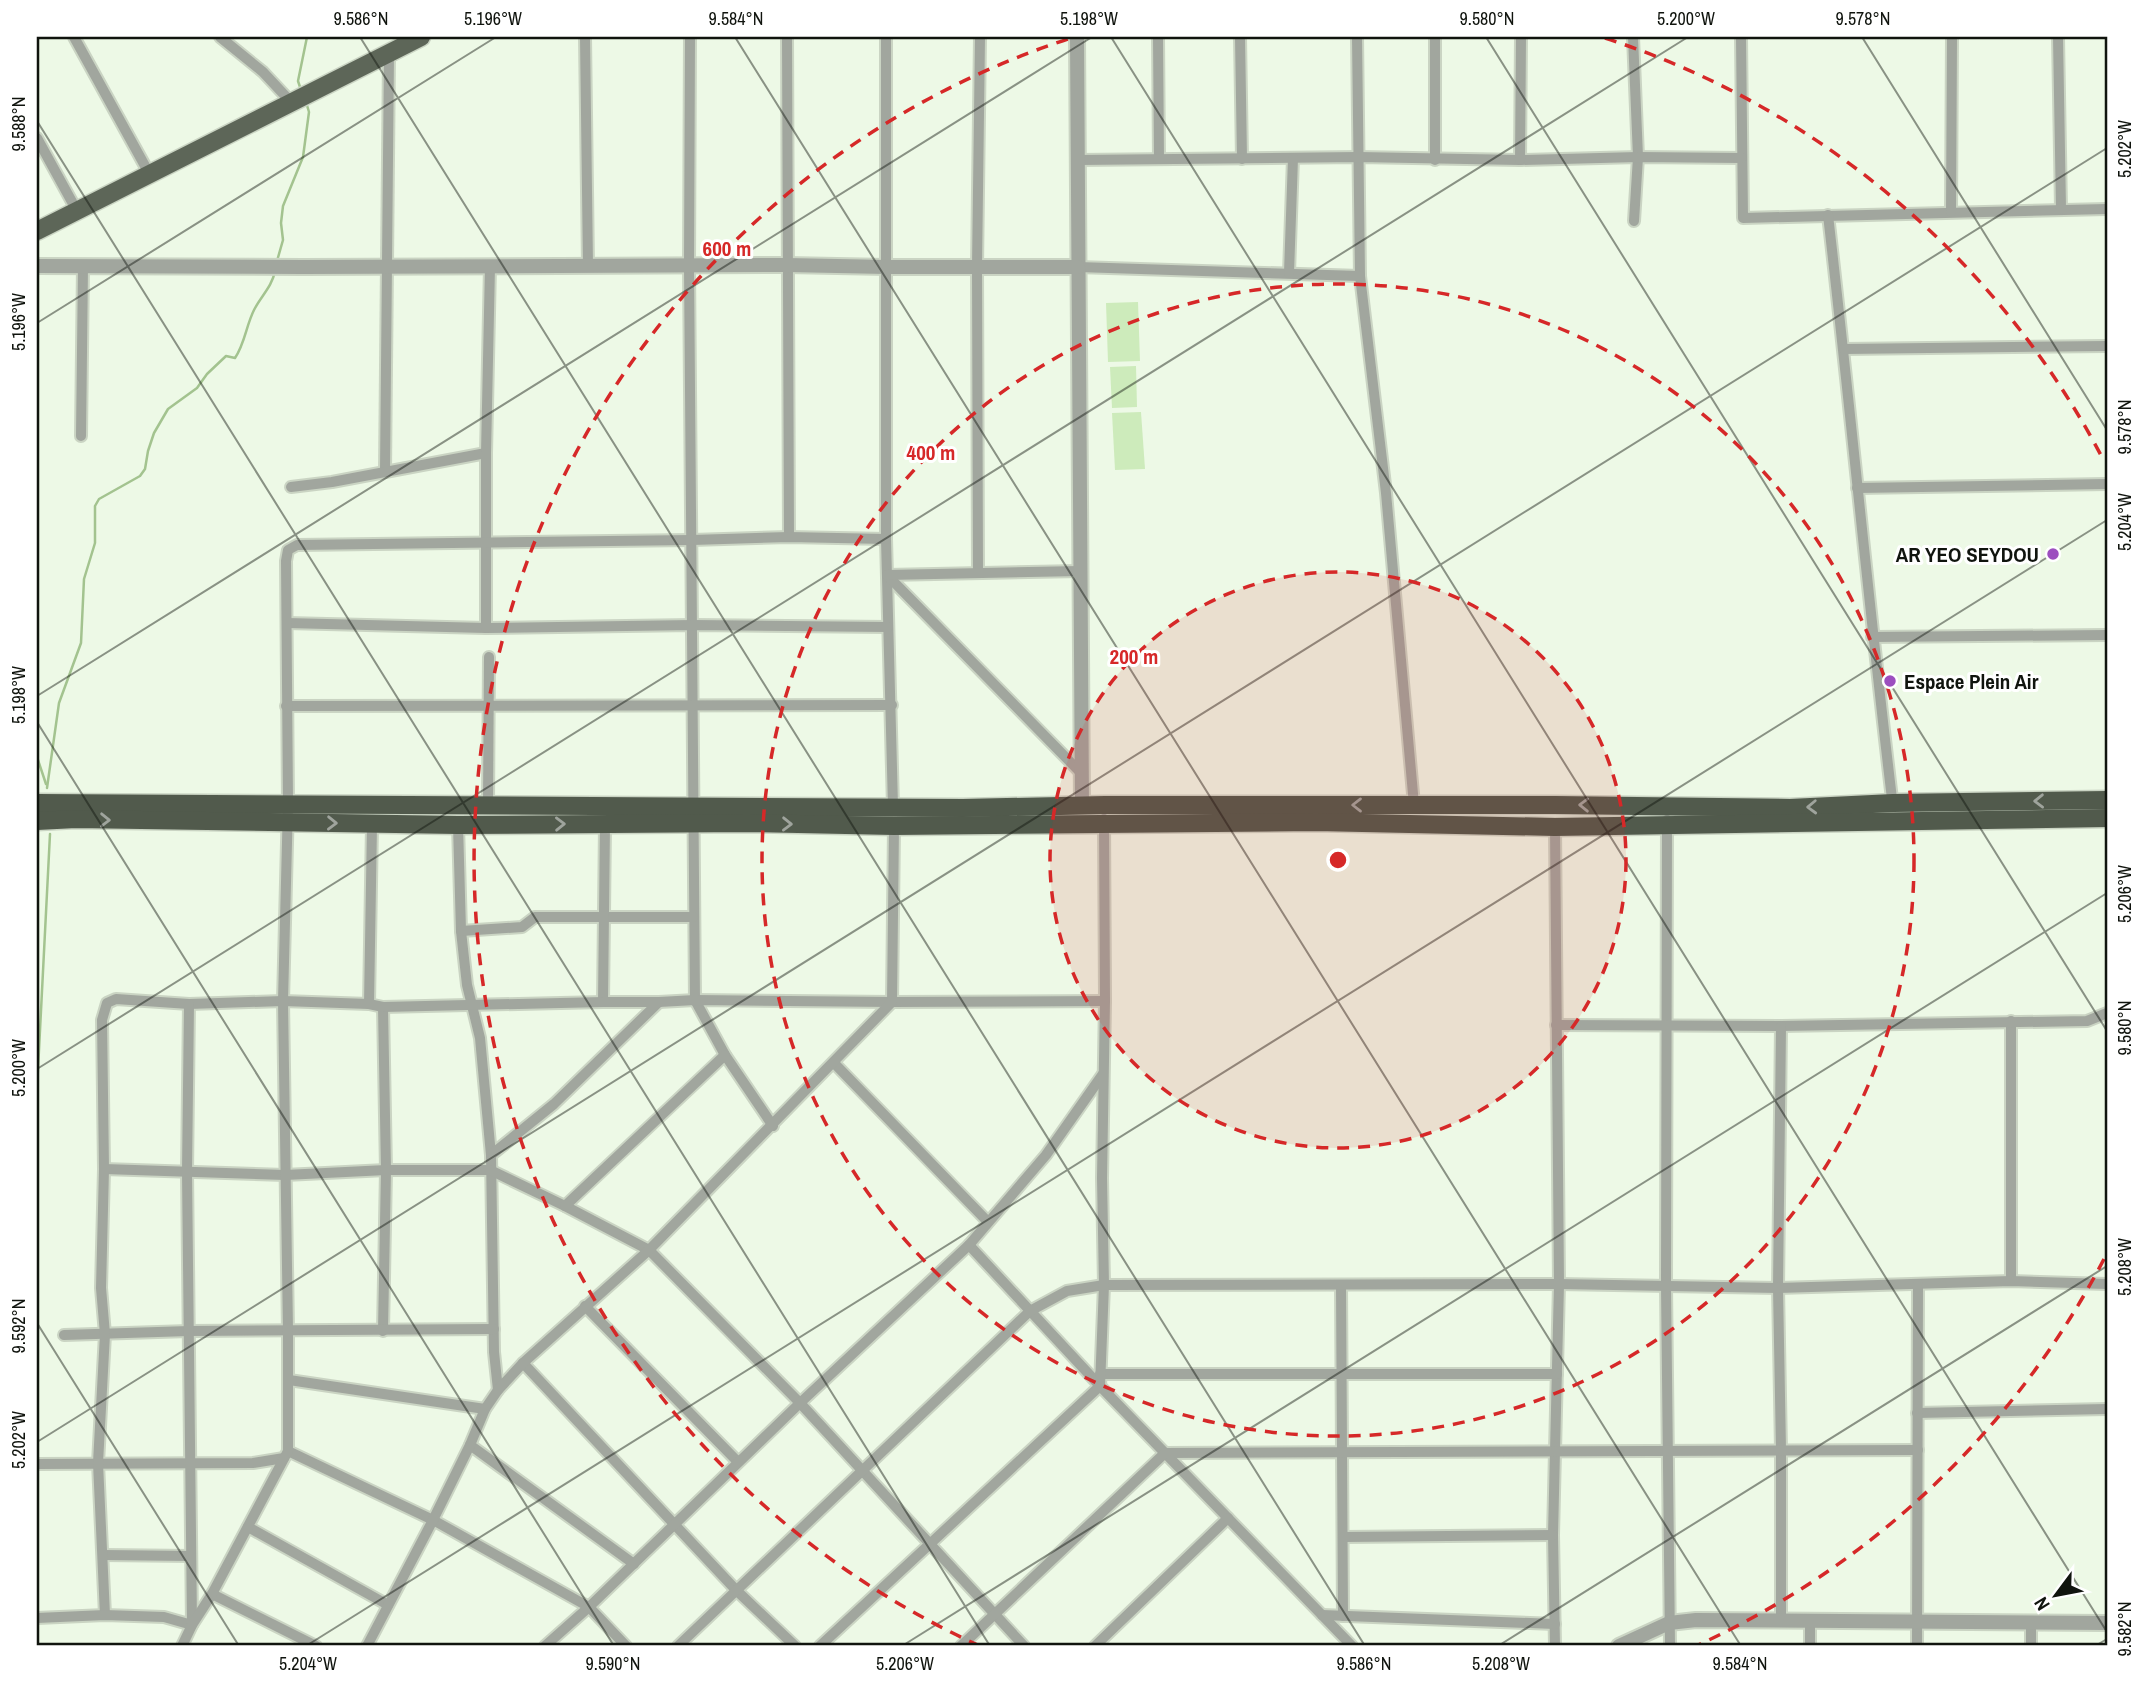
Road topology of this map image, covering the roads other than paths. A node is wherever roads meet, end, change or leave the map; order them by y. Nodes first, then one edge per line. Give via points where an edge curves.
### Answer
1 (74, 37) edge
2 (220, 37) edge
3 (421, 37) edge
4 (585, 37) edge
5 (690, 37) edge
6 (787, 37) edge
7 (886, 37) edge
8 (980, 37) edge
9 (1077, 37) edge
10 (1158, 37) edge
11 (1240, 37) edge
12 (1356, 37) edge
13 (1435, 37) edge
14 (1521, 37) edge
15 (1633, 37) edge
16 (1741, 37) edge
17 (1952, 37) edge
18 (2058, 37) edge
19 (389, 54) junction
20 (291, 102) junction
21 (37, 138) edge
22 (1359, 157) junction
23 (1638, 157) junction
24 (1293, 158) junction
25 (1742, 158) junction
26 (1159, 159) junction
27 (1242, 159) junction
28 (1078, 160) junction
29 (1435, 160) junction
30 (1520, 160) junction
31 (150, 175) junction
32 (2061, 209) junction
33 (2107, 209) edge
34 (77, 211) junction
35 (1951, 212) junction
36 (1828, 215) junction
37 (1634, 221) dead end
38 (37, 231) edge
39 (787, 265) junction
40 (37, 266) edge
41 (83, 266) junction
42 (388, 266) junction
43 (490, 266) junction
44 (588, 266) junction
45 (689, 266) junction
46 (887, 267) junction
47 (977, 267) junction
48 (1077, 267) junction
49 (1289, 273) junction
50 (1360, 276) junction
51 (2107, 346) edge
52 (1844, 349) junction
53 (80, 436) dead end
54 (486, 453) junction
55 (385, 472) junction
56 (2107, 484) edge
57 (291, 487) dead end
58 (1857, 488) junction
59 (789, 537) junction
60 (886, 539) junction
61 (692, 540) junction
62 (486, 541) junction
63 (1080, 571) junction
64 (978, 573) junction
65 (887, 575) junction
66 (287, 623) junction
67 (693, 625) junction
68 (888, 627) junction
69 (486, 628) junction
70 (2107, 635) edge
71 (1872, 637) junction
72 (489, 657) dead end
73 (892, 705) junction
74 (286, 706) junction
75 (488, 706) junction
76 (692, 706) junction
77 (1082, 774) junction
78 (2107, 800) edge
79 (37, 803) edge
80 (288, 803) junction
81 (1893, 803) junction
82 (1414, 805) junction
83 (488, 806) junction
84 (1082, 806) junction
85 (893, 807) junction
86 (1105, 814) junction
87 (692, 815) junction
88 (1667, 815) junction
89 (2107, 818) edge
90 (37, 821) edge
91 (287, 822) junction
92 (1895, 822) junction
93 (372, 824) junction
94 (605, 824) junction
95 (458, 825) junction
96 (894, 826) junction
97 (1555, 827) junction
98 (693, 917) junction
99 (605, 918) junction
100 (461, 931) junction
101 (695, 1000) junction
102 (283, 1001) junction
103 (1105, 1001) junction
104 (603, 1002) junction
105 (659, 1002) junction
106 (892, 1002) junction
107 (189, 1004) junction
108 (369, 1004) junction
109 (471, 1006) junction
110 (383, 1007) junction
111 (2107, 1013) edge
112 (2011, 1021) junction
113 (1556, 1025) junction
114 (1666, 1026) junction
115 (1781, 1026) junction
116 (725, 1055) junction
117 (834, 1063) junction
118 (1103, 1074) junction
119 (773, 1126) junction
120 (491, 1155) junction
121 (104, 1169) junction
122 (386, 1170) junction
123 (490, 1170) junction
124 (187, 1172) junction
125 (285, 1175) junction
126 (565, 1206) junction
127 (988, 1222) junction
128 (969, 1245) junction
129 (649, 1250) junction
130 (2011, 1281) junction
131 (2107, 1283) edge
132 (1559, 1284) junction
133 (1918, 1284) junction
134 (1104, 1285) junction
135 (1341, 1285) junction
136 (1666, 1286) junction
137 (1778, 1288) junction
138 (585, 1306) junction
139 (1030, 1311) junction
140 (494, 1329) junction
141 (189, 1331) junction
142 (383, 1331) junction
143 (288, 1332) junction
144 (105, 1334) junction
145 (64, 1335) dead end
146 (523, 1363) junction
147 (1100, 1374) junction
148 (1557, 1374) junction
149 (1343, 1375) junction
150 (289, 1380) junction
151 (1100, 1386) junction
152 (498, 1390) junction
153 (800, 1403) junction
154 (485, 1409) junction
155 (2107, 1409) edge
156 (1917, 1413) junction
157 (470, 1445) junction
158 (1781, 1450) junction
159 (1918, 1450) junction
160 (1555, 1451) junction
161 (1668, 1451) junction
162 (1343, 1452) junction
163 (1165, 1453) junction
164 (286, 1455) junction
165 (738, 1462) junction
166 (98, 1463) junction
167 (37, 1464) edge
168 (189, 1464) junction
169 (862, 1472) junction
170 (1228, 1518) junction
171 (433, 1520) junction
172 (674, 1524) junction
173 (248, 1527) junction
174 (1553, 1535) junction
175 (1344, 1537) junction
176 (929, 1545) junction
177 (103, 1555) junction
178 (191, 1556) junction
179 (634, 1564) junction
180 (736, 1590) junction
181 (212, 1594) junction
182 (388, 1605) junction
183 (589, 1607) junction
184 (106, 1615) junction
185 (995, 1615) junction
186 (1322, 1615) junction
187 (1343, 1616) junction
188 (37, 1618) edge
189 (1917, 1621) junction
190 (1781, 1622) junction
191 (1810, 1622) junction
192 (1668, 1623) junction
193 (2107, 1623) edge
194 (1555, 1624) junction
195 (2031, 1624) junction
196 (192, 1625) junction
197 (182, 1646) edge
198 (316, 1646) edge
199 (367, 1646) edge
200 (545, 1646) edge
201 (626, 1646) edge
202 (678, 1646) edge
203 (795, 1646) edge
204 (820, 1646) edge
205 (961, 1646) edge
206 (1024, 1646) edge
207 (1094, 1646) edge
208 (1352, 1646) edge
209 (1555, 1646) edge
210 (1619, 1646) edge
211 (1670, 1646) edge
212 (1810, 1646) edge
213 (1917, 1646) edge
214 (2031, 1646) edge

1 - 31 street
2 - 20 street
3 - 19 main road
4 - 44 street
5 - 45 street
6 - 39 street
7 - 46 street
8 - 47 street
9 - 28 street
10 - 26 street
11 - 27 street
12 - 22 street
13 - 29 street
14 - 30 street
15 - 23 street
16 - 25 street
17 - 35 street
18 - 32 street
19 - 20 main road
19 - 42 street
20 - 31 main road
21 - 34 street
22 - 24 street
22 - 29 street
22 - 50 street
23 - 25 street
23 - 30 street
23 - 37 street
24 - 27 street
24 - 49 street
25 - 36 street via 1743,218
26 - 27 street
26 - 28 street
28 - 48 street
29 - 30 street
31 - 34 main road
32 - 33 street
32 - 35 street
34 - 38 main road
35 - 36 street
36 - 52 street
39 - 45 street
39 - 46 street
39 - 59 street
40 - 41 street
41 - 42 street
41 - 53 street
42 - 43 street
42 - 55 street
43 - 44 street
43 - 54 street
44 - 45 street
45 - 61 street
46 - 47 street
46 - 60 street
47 - 48 street
47 - 64 street
48 - 49 street
48 - 63 street
49 - 50 street
50 - 82 street via 1386,494
51 - 52 street
52 - 58 street
54 - 55 street
54 - 62 street
55 - 57 street
56 - 58 street
58 - 71 street
59 - 60 street
59 - 61 street
60 - 65 street
61 - 62 street
61 - 67 street
62 - 66 street via 292,546 286,561
62 - 69 street
63 - 64 street
63 - 77 street
64 - 65 street
65 - 68 street
65 - 77 street
66 - 69 street
66 - 74 street
67 - 68 street
67 - 69 street
67 - 76 street
68 - 73 street
70 - 71 street
71 - 81 street
72 - 75 street
73 - 76 street
73 - 85 street
74 - 75 street
74 - 80 street
75 - 76 street
75 - 83 street
76 - 87 street
77 - 84 street
78 -> 81 highway
79 - 80 highway
80 - 83 highway
80 - 91 street
81 -> 88 highway
81 - 92 street
82 -> 86 highway
88 -> 82 highway
83 - 87 highway
84 - 85 highway
84 - 86 highway
85 - 87 highway
86 - 96 highway
86 - 97 highway
86 - 103 street
87 - 94 highway
87 -> 96 highway
87 - 98 street
88 - 92 highway
88 - 97 highway
88 - 114 street
89 - 92 highway
90 -> 91 highway
91 -> 93 highway
91 - 102 street
93 - 95 highway
93 - 108 street
95 -> 94 highway
94 - 99 street
95 - 100 street
96 - 106 street
97 - 113 street
98 - 99 street
98 - 101 street
99 - 100 street via 536,917 522,927
99 - 104 street
100 - 109 street
101 - 105 street
101 - 106 street
101 - 116 street
102 - 107 street
102 - 108 street
102 - 125 street
103 - 106 street
103 - 118 street
104 - 105 street
104 - 109 street
105 - 120 street via 554,1104
106 - 117 street
107 - 121 street via 116,999 107,1003 102,1020
107 - 124 street
108 - 110 street
109 - 110 street
109 - 120 street via 480,1038
110 - 122 street
111 - 112 street via 2087,1021
112 - 115 street
112 - 130 street
113 - 114 street
113 - 132 street
114 - 115 street
114 - 136 street
115 - 137 street
116 - 119 street
116 - 126 street
117 - 119 street
117 - 127 street
118 - 127 street via 1046,1155
118 - 134 street
119 - 129 street
120 - 123 street
121 - 124 street
121 - 144 street via 101,1288
122 - 123 street
122 - 125 street
122 - 142 street
123 - 126 street
123 - 140 street
124 - 125 street
124 - 141 street
125 - 143 street
126 - 129 street
127 - 128 street
128 - 139 street
128 - 153 street
129 - 138 street
129 - 153 street
130 - 131 street
130 - 133 street
132 - 135 street
132 - 136 street
132 - 148 street
133 - 137 street
133 - 156 street
134 - 135 street
134 - 139 street via 1067,1291
134 - 147 street
135 - 149 street
136 - 137 street
136 - 161 street
137 - 158 street
138 - 146 street
138 - 165 street
139 - 151 street
139 - 169 street
140 - 142 street
140 - 152 street
141 - 143 street
141 - 144 street
141 - 168 street
142 - 143 street
143 - 150 street
144 - 145 street
144 - 166 street
146 - 152 street
146 - 172 street
147 - 149 street
147 - 151 street
148 - 149 street
148 - 160 street
149 - 162 street
150 - 154 street
150 - 164 street
151 - 163 street
151 - 176 street
152 - 154 street
153 - 165 street
153 - 169 street
154 - 157 street
155 - 156 street
156 - 159 street
157 - 171 street
157 - 179 street
158 - 159 street
158 - 161 street
158 - 190 street
159 - 189 street
160 - 161 street
160 - 162 street
160 - 174 street
161 - 192 street
162 - 163 street
162 - 175 street
163 - 170 street
163 - 185 street
164 - 168 street via 253,1463
164 - 171 street
164 - 173 street
165 - 172 street
166 - 167 street
166 - 168 street
166 - 177 street
168 - 178 street
169 - 176 street
169 - 180 street
170 - 186 street
170 - 207 street
171 - 182 street
171 - 183 street
172 - 179 street
172 - 180 street
173 - 181 street
173 - 182 street
174 - 175 street
174 - 194 street
175 - 187 street
176 - 185 street
176 - 204 street
177 - 178 street
177 - 184 street
178 - 196 street
179 - 183 street
180 - 202 street
180 - 203 street
181 - 196 street
181 - 198 street
182 - 199 street
183 - 200 street
183 - 201 street
184 - 188 street
184 - 196 street via 164,1617
185 - 205 street
185 - 206 street
186 - 187 street
186 - 208 street
187 - 194 street
189 - 191 street
189 - 195 street
189 - 213 street
190 - 191 street
190 - 192 street
191 - 212 street
192 - 210 street
192 - 211 street
193 - 195 street
194 - 209 street
195 - 214 street
196 - 197 street

